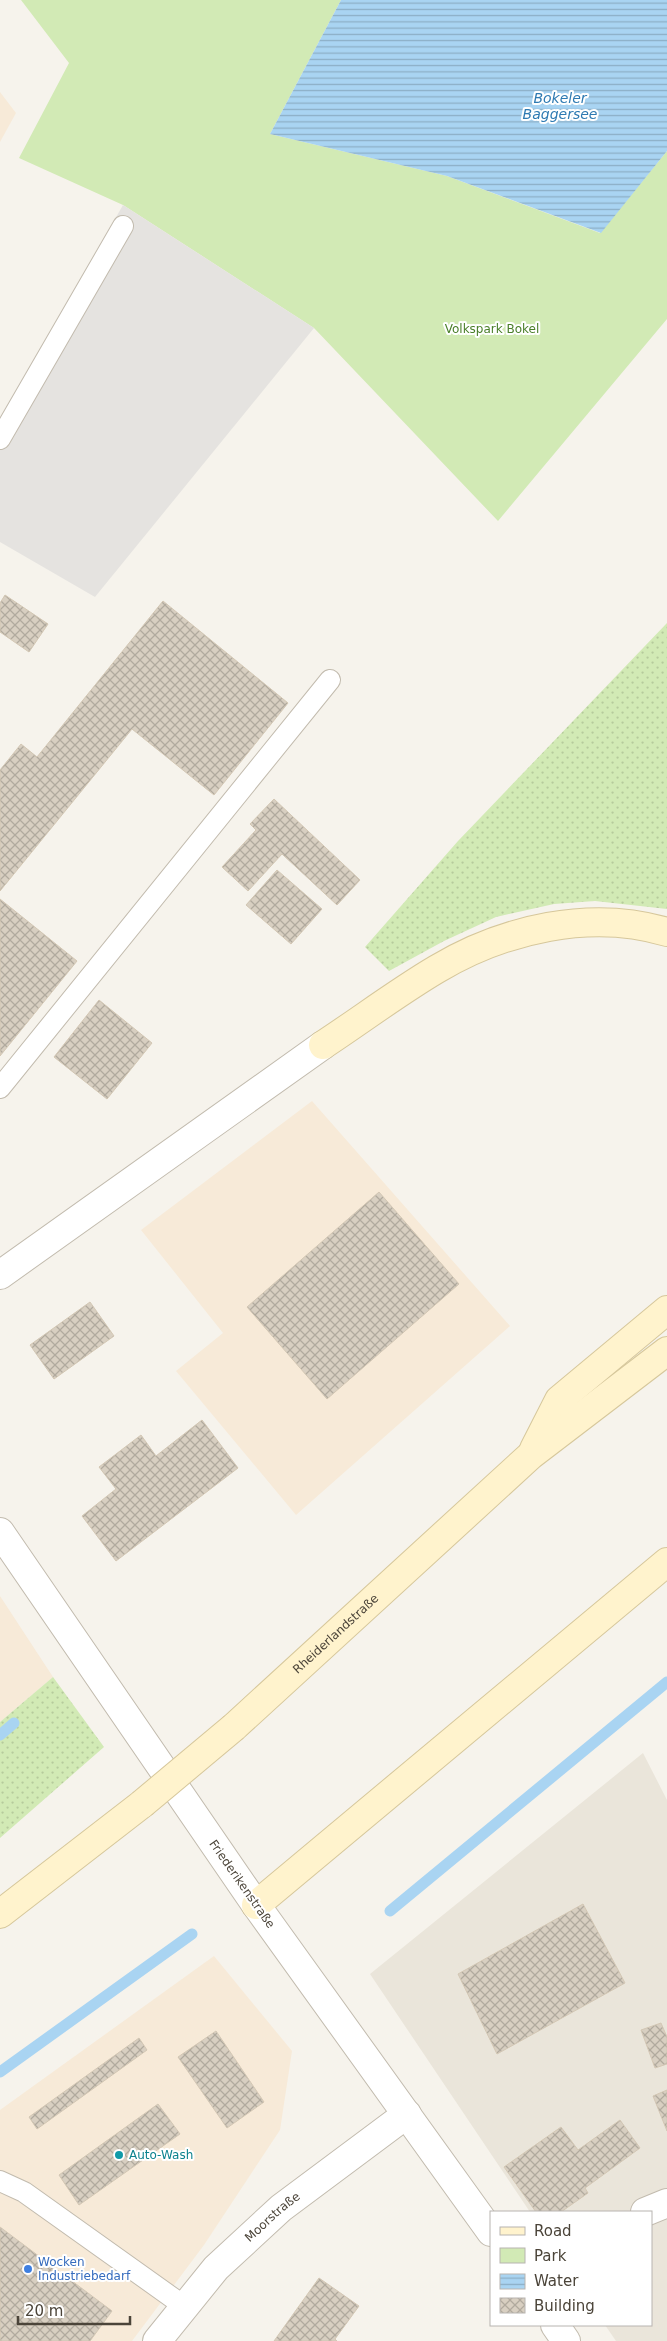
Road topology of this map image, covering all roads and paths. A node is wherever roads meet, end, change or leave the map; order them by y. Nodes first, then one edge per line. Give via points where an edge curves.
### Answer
1 (122, 226) dead end
2 (0, 438) edge
3 (330, 680) dead end
4 (667, 932) edge
5 (323, 1045) joint
6 (0, 1088) edge
7 (0, 1275) edge
8 (667, 1310) edge
9 (667, 1351) edge
10 (531, 1455) junction
11 (0, 1532) edge
12 (667, 1562) edge
13 (256, 1905) junction
14 (0, 1914) edge
15 (407, 2114) junction
16 (0, 2181) edge
17 (667, 2202) edge
18 (647, 2211) edge
19 (490, 2231) edge
20 (184, 2306) junction
21 (556, 2326) edge
22 (158, 2341) edge
23 (566, 2341) edge

1 - 2 lane
3 - 6 lane
4 - 5 main road via 602,922 547,926 490,944 438,968
5 - 7 street
8 - 10 main road via 559,1400
9 - 10 main road, Rheiderlandstraße
10 - 14 main road, Rheiderlandstraße, bridge via 234,1727 142,1804
11 - 13 street, Friederikenstraße
12 - 13 main road
13 - 15 street, Friederikenstraße
15 - 19 street, Friederikenstraße
15 - 20 street, Moorstraße via 281,2208 216,2268
16 - 20 lane via 24,2192
17 - 18 street
20 - 22 street, Moorstraße
21 - 23 street

